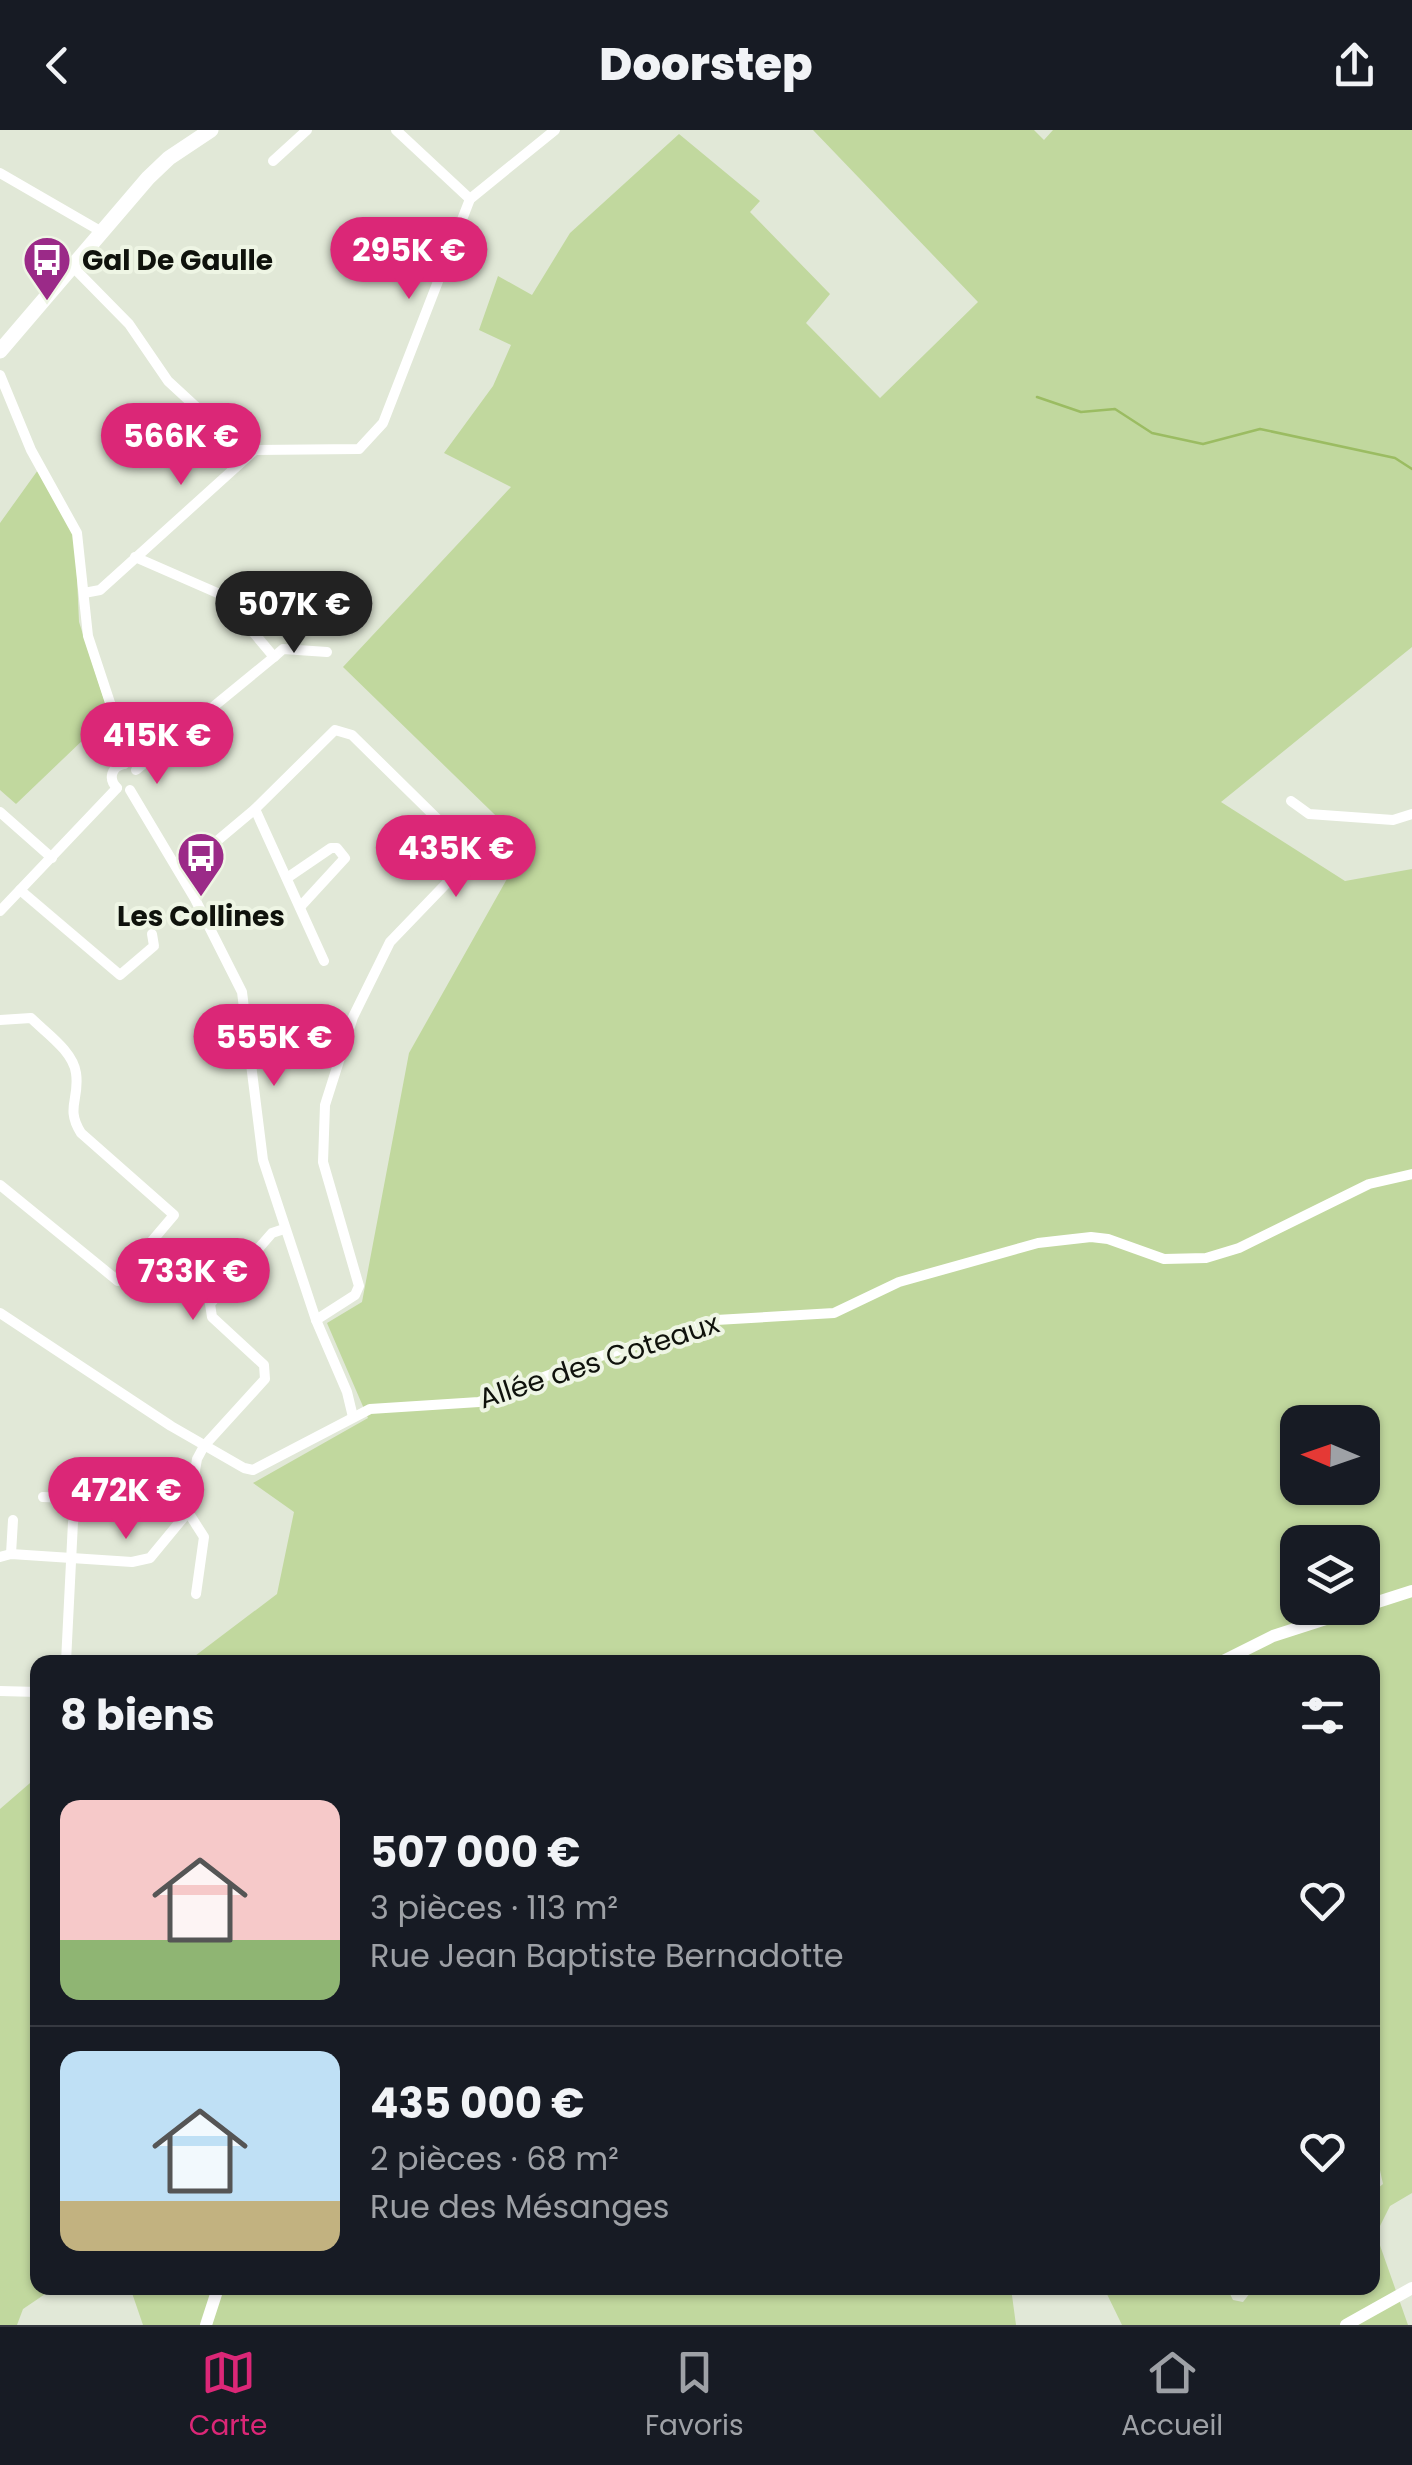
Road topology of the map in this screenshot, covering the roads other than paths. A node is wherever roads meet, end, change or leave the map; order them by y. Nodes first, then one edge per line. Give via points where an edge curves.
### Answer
1 (211, 130) edge
2 (307, 130) edge
3 (396, 130) edge
4 (555, 130) edge
5 (191, 136) edge
6 (273, 161) dead end
7 (0, 173) edge
8 (470, 199) junction
9 (102, 232) junction
10 (72, 266) junction
11 (0, 350) edge
12 (0, 375) edge
13 (255, 450) junction
14 (135, 557) junction
15 (84, 593) junction
16 (327, 652) dead end
17 (274, 657) junction
18 (124, 764) junction
19 (136, 770) junction
20 (117, 788) junction
21 (130, 790) junction
22 (1291, 801) dead end
23 (255, 809) junction
24 (0, 812) edge
25 (1412, 814) edge
26 (52, 858) junction
27 (180, 872) junction
28 (287, 878) junction
29 (20, 890) junction
30 (300, 907) junction
31 (0, 911) edge
32 (152, 934) dead end
33 (324, 962) dead end
34 (0, 1020) edge
35 (1412, 1174) edge
36 (0, 1185) edge
37 (284, 1229) junction
38 (2, 1318) edge
39 (316, 1320) junction
40 (353, 1417) junction
41 (204, 1446) junction
42 (164, 1494) dead end
43 (44, 1497) dead end
44 (108, 1503) dead end
45 (78, 1507) junction
46 (188, 1512) junction
47 (14, 1520) dead end
48 (6, 1556) edge
49 (73, 1557) junction
50 (1412, 1590) edge
51 (196, 1594) dead end
52 (1380, 1601) edge
53 (1306, 1625) edge
54 (66, 1655) edge
55 (1235, 1655) edge
56 (0, 1691) edge
57 (30, 1692) edge
58 (1412, 2288) edge
59 (216, 2295) edge
60 (206, 2325) edge
61 (1346, 2325) edge

1 - 5 main road
2 - 6 street
3 - 8 street
4 - 8 street
5 - 9 main road
7 - 9 street
8 - 13 street via 383,423 359,449
9 - 10 main road
10 - 11 main road
10 - 13 street via 129,324 168,381 220,429
12 - 15 street via 77,533
13 - 14 street
14 - 15 street via 100,590
14 - 17 street via 222,595
15 - 18 street via 88,636
16 - 17 street via 283,649
17 - 19 street
18 - 19 street
18 - 20 street via 112,774
19 - 21 street
20 - 21 street
20 - 26 street
21 - 27 street
22 - 25 street via 1309,814 1393,820
23 - 27 street
23 - 28 street
23 - 39 street via 334,730 352,735 467,848 466,864 390,942 347,1034 325,1105 323,1162 359,1286
24 - 26 street
26 - 29 street
27 - 37 street via 242,992 263,1160
28 - 30 street
28 - 30 street via 330,848 345,858
29 - 31 street
29 - 32 street via 120,975 154,946
30 - 33 street
34 - 36 street via 31,1018 62,1047 76,1069 71,1118 81,1133 174,1215 118,1282
35 - 40 street, Allée des Coteaux via 1369,1184 1206,1258 1164,1259 1091,1237 1038,1243 898,1282 834,1313 716,1320 478,1402 370,1409
37 - 39 street
37 - 41 street via 272,1233 210,1304 212,1318 267,1372
38 - 41 street
39 - 40 street
40 - 41 street, Allée des Coteaux via 253,1470
41 - 46 street
42 - 46 street
43 - 45 street via 69,1498
44 - 45 street via 90,1500
45 - 49 street
46 - 49 street via 150,1558
46 - 51 street via 204,1538
47 - 48 street
48 - 49 street
49 - 54 street
50 - 52 street
53 - 55 street
56 - 57 street
58 - 61 street
59 - 60 street

